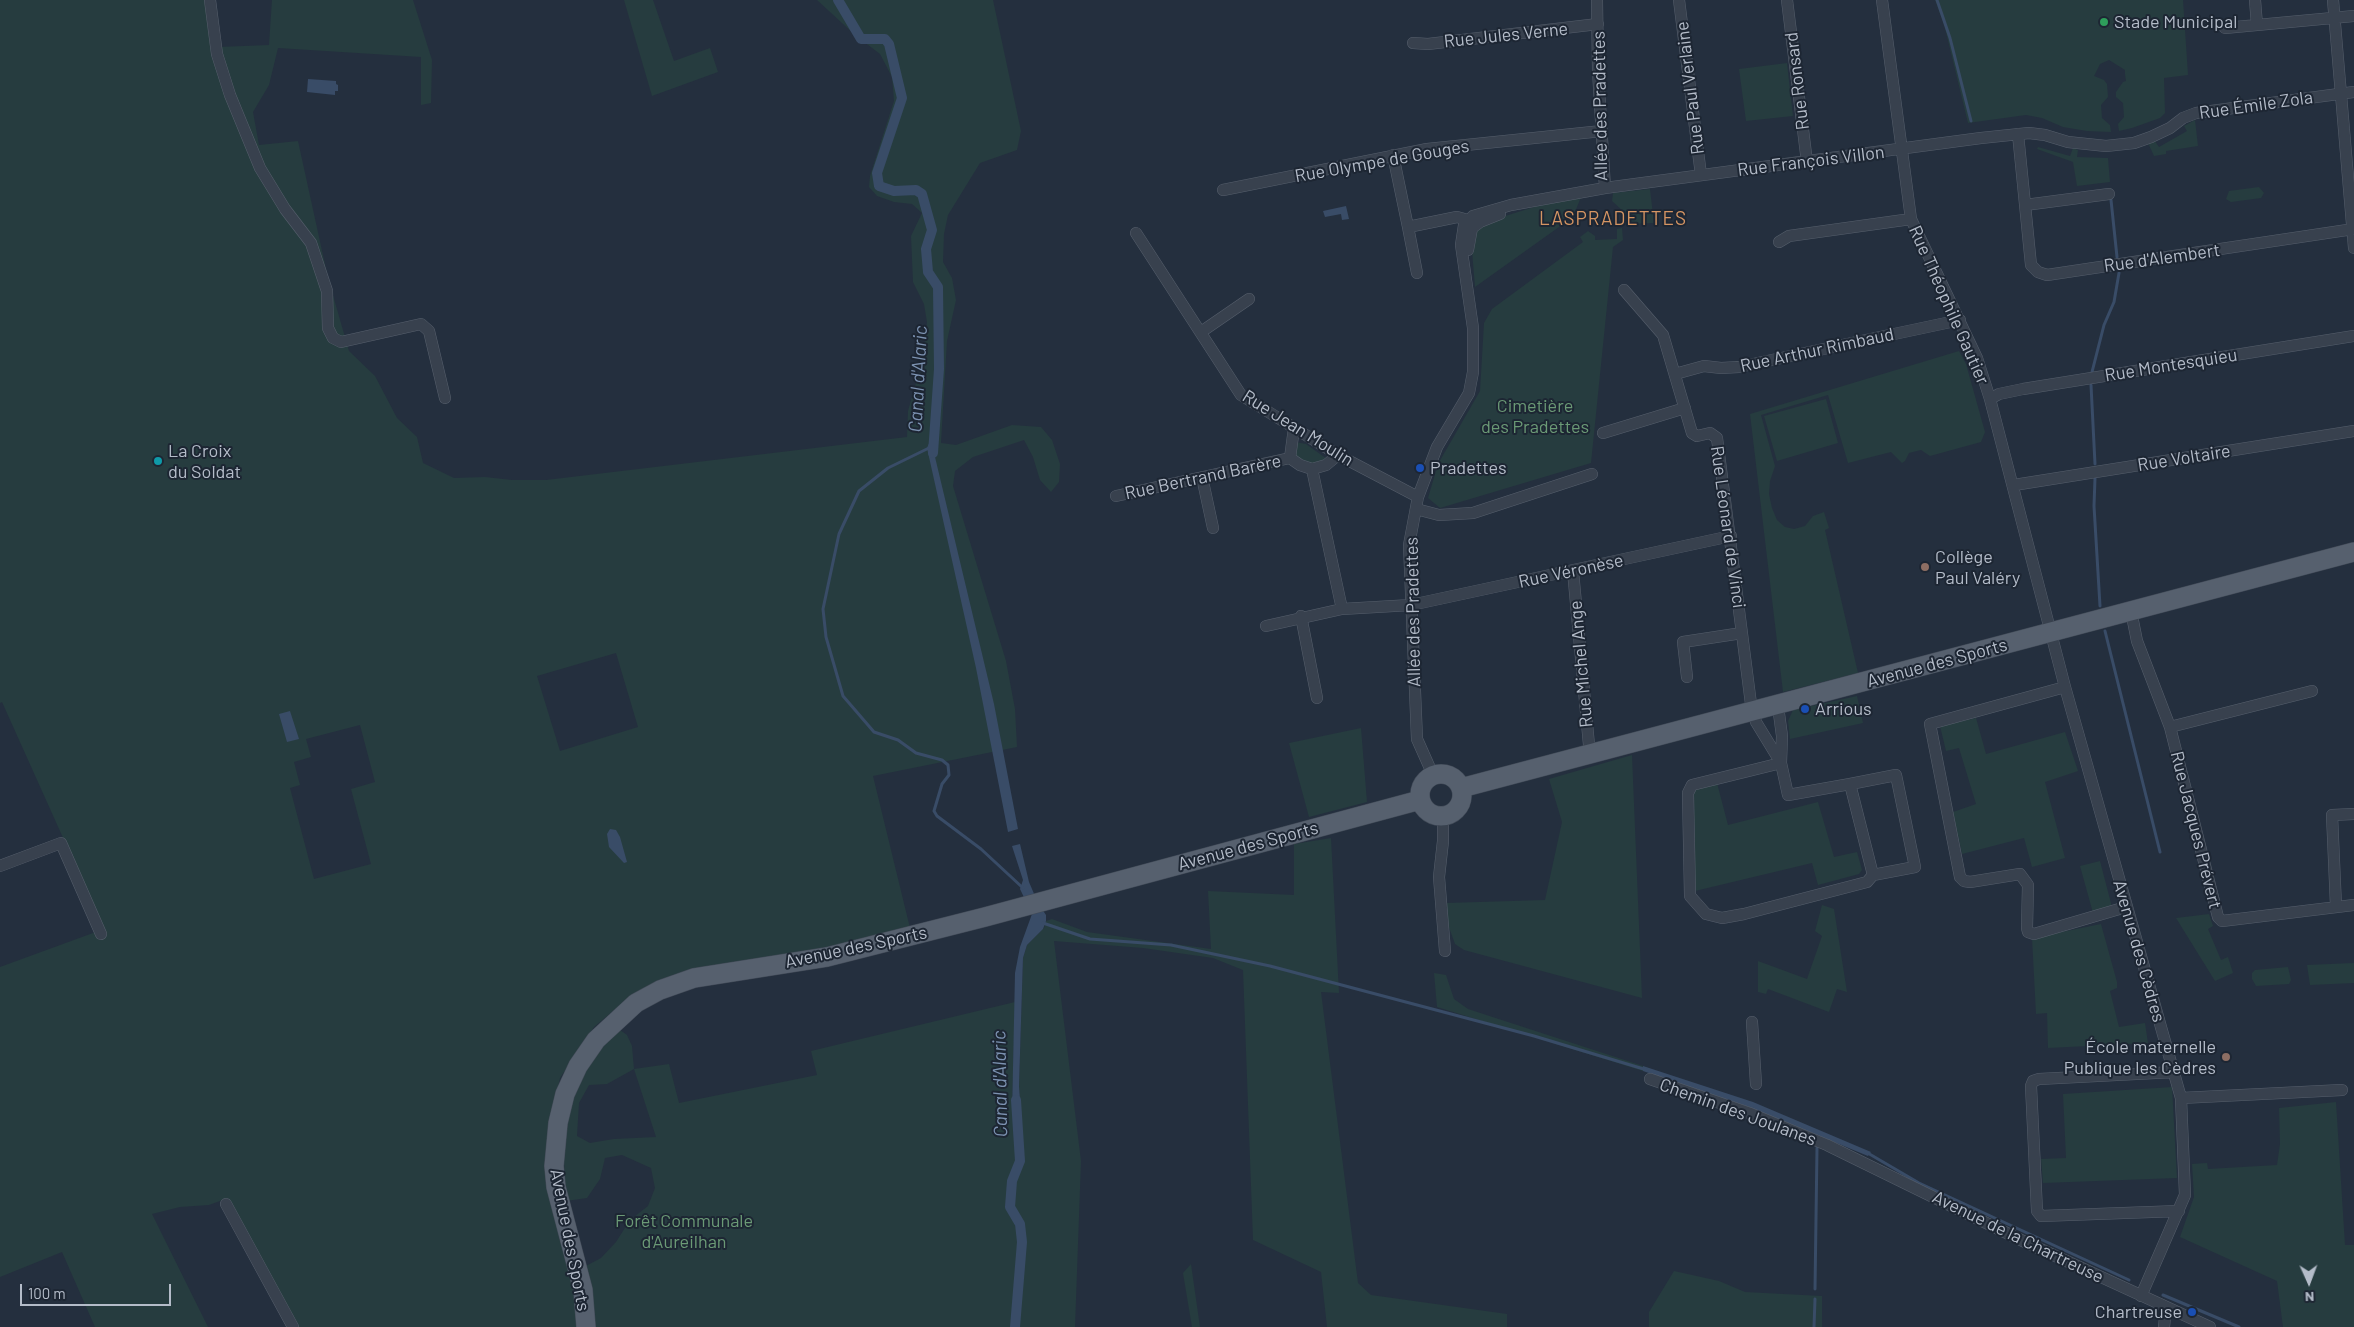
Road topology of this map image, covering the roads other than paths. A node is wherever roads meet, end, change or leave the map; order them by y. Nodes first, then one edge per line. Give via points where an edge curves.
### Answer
1 (210, 0) edge
2 (1598, 0) edge
3 (1679, 0) edge
4 (1788, 0) edge
5 (1882, 0) edge
6 (2255, 0) edge
7 (2333, 0) edge
8 (2354, 16) edge
9 (2334, 18) junction
10 (1598, 24) junction
11 (2257, 25) junction
12 (2225, 28) dead end
13 (1413, 42) dead end
14 (2354, 92) edge
15 (2341, 94) junction
16 (1602, 131) junction
17 (2018, 134) junction
18 (1900, 150) junction
19 (1393, 155) junction
20 (1807, 162) junction
21 (1701, 175) junction
22 (1604, 188) junction
23 (1223, 190) dead end
24 (2109, 194) dead end
25 (2025, 206) junction
26 (1911, 219) junction
27 (1470, 223) junction
28 (1408, 227) junction
29 (2353, 229) edge
30 (1136, 233) dead end
31 (1779, 242) dead end
32 (2354, 248) edge
33 (1417, 273) dead end
34 (1624, 290) dead end
35 (1249, 300) dead end
36 (1960, 320) junction
37 (1201, 332) junction
38 (2354, 336) edge
39 (1675, 374) junction
40 (445, 398) dead end
41 (1990, 399) junction
42 (1685, 408) junction
43 (1294, 428) junction
44 (2354, 431) edge
45 (1603, 433) dead end
46 (1338, 455) junction
47 (1290, 458) junction
48 (1312, 469) junction
49 (1592, 474) dead end
50 (1202, 477) junction
51 (2014, 485) junction
52 (1116, 496) dead end
53 (1417, 503) junction
54 (1213, 528) dead end
55 (1731, 536) junction
56 (2354, 552) edge
57 (1574, 571) junction
58 (1411, 605) junction
59 (1342, 609) junction
60 (2131, 612) junction
61 (1301, 616) junction
62 (1266, 626) dead end
63 (1742, 633) junction
64 (2051, 634) junction
65 (1687, 677) dead end
66 (2065, 687) junction
67 (2312, 691) dead end
68 (1317, 698) dead end
69 (1778, 706) junction
70 (1753, 713) junction
71 (2170, 727) junction
72 (1590, 756) junction
73 (1780, 763) junction
74 (1434, 776) junction
75 (1850, 784) junction
76 (1462, 788) junction
77 (1420, 800) junction
78 (2354, 814) edge
79 (1443, 816) junction
80 (0, 866) edge
81 (1873, 875) junction
82 (2354, 905) edge
83 (2336, 906) junction
84 (2126, 907) junction
85 (101, 934) dead end
86 (1445, 951) dead end
87 (1752, 1022) dead end
88 (2175, 1072) junction
89 (1650, 1079) dead end
90 (1756, 1084) dead end
91 (2342, 1090) dead end
92 (2181, 1098) junction
93 (1827, 1145) joint
94 (226, 1204) dead end
95 (2179, 1211) junction
96 (2141, 1296) junction
97 (2166, 1308) junction
98 (293, 1327) edge
99 (586, 1327) edge
100 (2164, 1327) edge
101 (2210, 1327) edge

1 - 40 street via 217,54 230,95 260,168 311,243 327,291 328,328 333,338 340,342 422,324 430,331
2 - 10 street, Allée des Pradettes
3 - 21 street, Rue Paul Verlaine
4 - 20 street, Rue Ronsard
5 - 18 street, Rue Théophile Gautier
6 - 11 street
7 - 9 street
8 - 9 street
9 - 11 street
9 - 15 street
10 - 13 street, Rue Jules Verne via 1428,44
10 - 16 street, Allée des Pradettes
11 - 12 street
14 - 15 street, Rue Émile Zola
15 - 17 street, Rue Émile Zola via 2196,113 2151,137 2116,146
15 - 29 street
16 - 19 street, Rue Olympe de Gouges
16 - 22 street, Allée des Pradettes
17 - 18 street, Rue François Villon
17 - 25 street, Rue d'Alembert
18 - 20 street, Rue François Villon
18 - 26 street, Rue Théophile Gautier
19 - 23 street, Rue Olympe de Gouges
19 - 28 street
20 - 21 street, Rue François Villon
21 - 22 street, Rue François Villon
22 - 27 street, Allée des Pradettes via 1534,202
24 - 25 street
25 - 29 street, Rue d'Alembert via 2031,265 2047,275
26 - 31 street via 1789,236
26 - 36 street, Rue Théophile Gautier
27 - 28 street via 1458,217
27 - 53 street, Allée des Pradettes via 1468,286 1473,328 1473,372 1469,393 1437,447
28 - 33 street
29 - 32 street
30 - 37 street, Rue Jean Moulin
34 - 39 street, Rue Léonard de Vinci via 1663,335
35 - 37 street
36 - 39 street, Rue Arthur Rimbaud via 1739,366 1704,366
36 - 41 street, Rue Théophile Gautier
37 - 43 street, Rue Jean Moulin via 1240,395
38 - 41 street, Rue Montesquieu via 2023,389
39 - 42 street, Rue Léonard de Vinci
41 - 51 street, Rue Théophile Gautier
42 - 45 street
42 - 55 street, Rue Léonard de Vinci via 1692,433 1697,436 1710,433 1717,438
43 - 46 street, Rue Jean Moulin
43 - 47 street, Rue Bertrand Barère
44 - 51 street, Rue Voltaire
46 - 48 street via 1326,465
46 - 53 street, Rue Jean Moulin
47 - 48 street, Rue Bertrand Barère
47 - 50 street, Rue Bertrand Barère
48 - 59 street
49 - 53 street, Rue Jean Moulin via 1473,513 1439,515
50 - 52 street, Rue Bertrand Barère
50 - 54 street
51 - 64 street, Rue Théophile Gautier
53 - 58 street, Allée des Pradettes via 1409,545
55 - 57 street, Rue Véronèse
55 - 63 street, Rue Léonard de Vinci
56 - 60 main road, Avenue des Sports
57 - 58 street, Rue Véronèse
57 - 72 street, Rue Michel Ange
58 - 59 street, Rue Véronèse
58 - 74 street, Allée des Pradettes via 1417,739
59 - 61 street, Rue Véronèse
60 - 64 main road, Avenue des Sports
60 - 71 street, Rue Jacques Prévert via 2137,641
61 - 62 street, Rue Véronèse
61 - 68 street
63 - 65 street via 1683,642
63 - 70 street, Rue Léonard de Vinci
64 - 66 street, Avenue des Cèdres
64 - 69 main road, Avenue des Sports
66 - 84 street, Avenue des Cèdres
66 - 84 street via 1930,724 1960,877 1970,882 2020,874 2028,885 2026,928 2034,934
67 - 71 street
69 - 70 main road, Avenue des Sports
69 - 73 street via 1782,736
70 - 72 main road, Avenue des Sports
70 - 73 street, Rue Léonard de Vinci
71 - 83 street, Rue Jacques Prévert via 2218,917 2222,921
72 - 76 main road, Avenue des Sports
73 - 75 street via 1788,795
73 - 81 street via 1692,786 1688,793 1690,896 1706,914 1722,918 1867,882
74 - 76 main road via 1448,775
74 - 77 main road via 1424,783
75 - 81 street
75 - 81 street via 1896,775 1915,867
76 - 79 main road via 1459,807
77 - 79 main road via 1426,810
77 - 99 main road, Avenue des Sports via 827,956 694,978 660,990 636,1004 596,1040 578,1066 565,1094 555,1150 556,1188 583,1290
78 - 83 street via 2332,815
79 - 86 street via 1439,877
80 - 85 street via 61,843
82 - 83 street, Rue Jacques Prévert
84 - 88 street, Avenue des Cèdres
87 - 90 street
88 - 92 street, Avenue des Cèdres
88 - 95 street via 2039,1079 2031,1086 2037,1211 2041,1216
89 - 93 street, Chemin des Joulanes via 1752,1114
91 - 92 street
92 - 95 street, Avenue des Cèdres via 2185,1195
93 - 96 street, Avenue de la Chartreuse
94 - 98 street
95 - 96 street, Avenue des Cèdres
96 - 97 street, Avenue de la Chartreuse
97 - 100 street
97 - 101 street, Avenue de la Chartreuse

